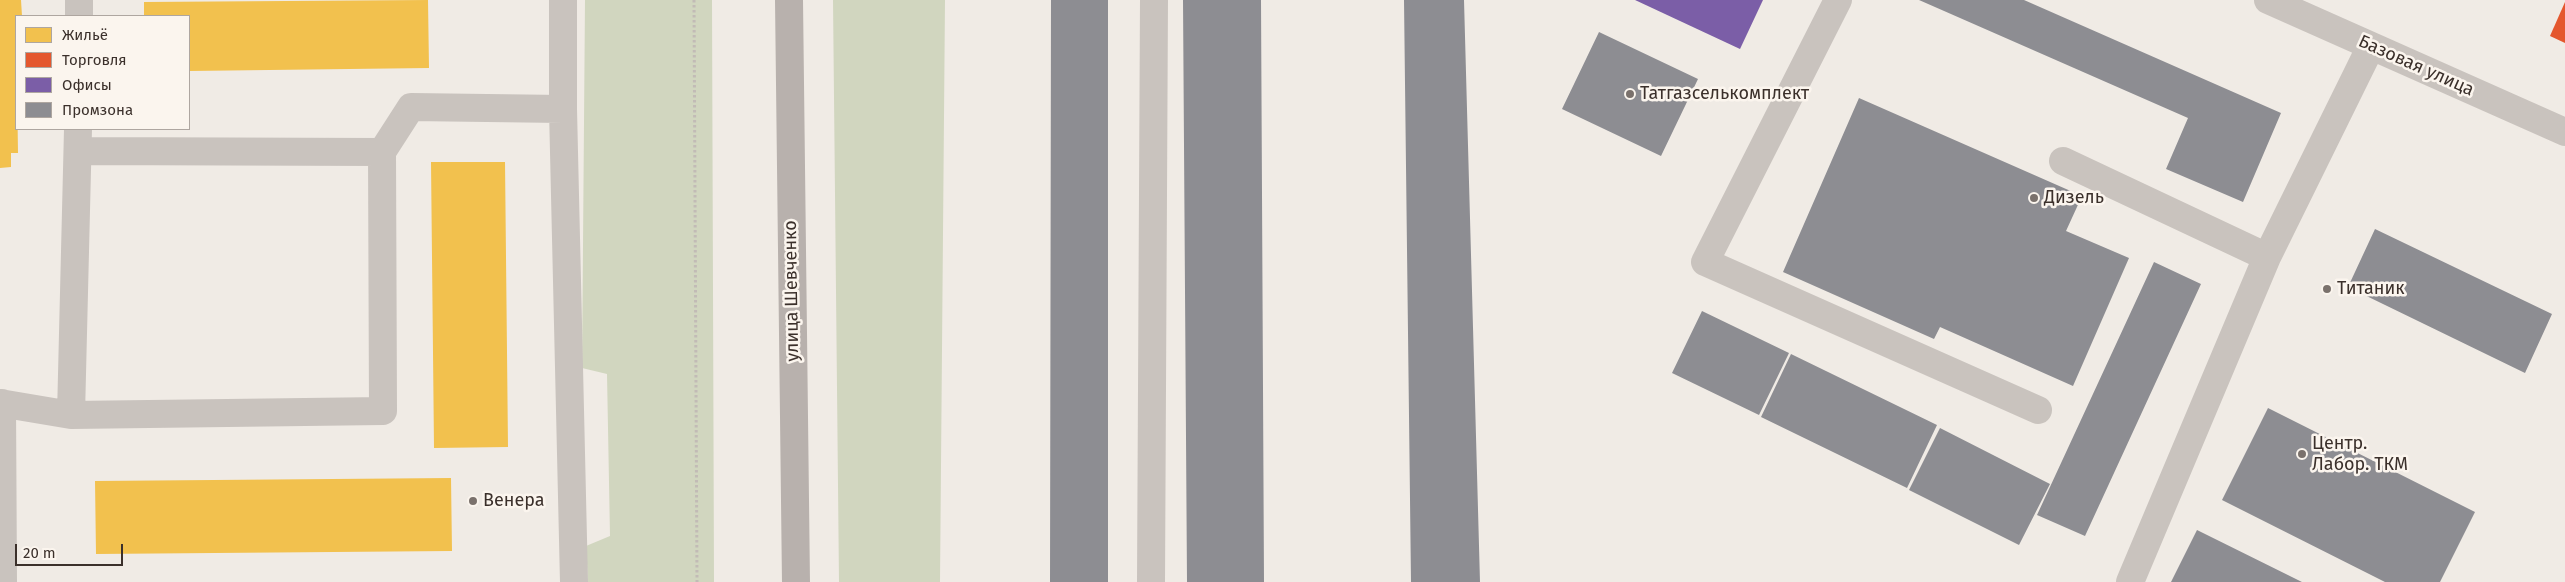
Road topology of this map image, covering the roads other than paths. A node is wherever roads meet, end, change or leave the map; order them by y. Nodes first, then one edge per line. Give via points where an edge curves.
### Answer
1 (79, 0) edge
2 (563, 0) edge
3 (789, 0) edge
4 (1154, 0) edge
5 (1838, 0) edge
6 (2268, 0) edge
7 (79, 15) edge
8 (2371, 46) junction
9 (563, 109) junction
10 (2565, 132) edge
11 (78, 140) edge
12 (382, 152) junction
13 (2062, 160) dead end
14 (2267, 257) junction
15 (1, 403) edge
16 (2038, 410) dead end
17 (71, 415) junction
18 (3, 582) edge
19 (574, 582) edge
20 (796, 582) edge
21 (1151, 582) edge
22 (2130, 582) edge

1 - 7 street
2 - 9 street
3 - 20 main road, улица Шевченко
4 - 21 street
5 - 16 street via 1705,262
6 - 8 street, Базовая улица
8 - 10 street, Базовая улица
8 - 14 street
9 - 12 street via 411,107
9 - 19 street
11 - 12 street
11 - 17 street
12 - 17 street via 384,411
13 - 14 street
14 - 22 street
15 - 17 street
15 - 18 street

